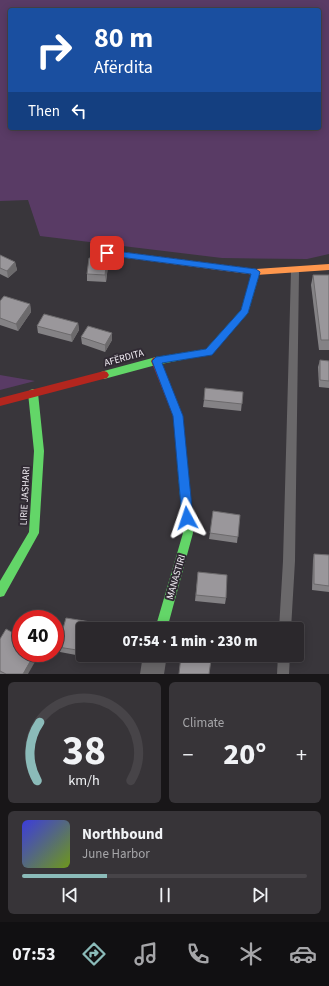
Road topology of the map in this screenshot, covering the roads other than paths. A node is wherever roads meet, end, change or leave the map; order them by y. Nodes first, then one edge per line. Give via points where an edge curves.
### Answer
1 (107, 253) dead end
2 (329, 267) edge
3 (295, 271) junction
4 (256, 272) junction
5 (156, 361) junction
6 (33, 393) junction
7 (0, 402) edge
8 (0, 592) edge
9 (163, 622) edge
10 (286, 622) edge
11 (154, 662) edge
12 (284, 662) edge
13 (152, 674) edge
14 (283, 674) edge

1 - 4 street
2 - 3 street
3 - 4 street
3 - 10 lane
4 - 5 street, AFËRDITA via 245,311 209,352
5 - 6 street, AFËRDITA
5 - 9 street, MANASTIRI via 178,416 188,533
6 - 7 street, AFËRDITA
6 - 8 street, LIRIE JASHARI via 39,452 34,533
11 - 13 street
12 - 14 lane

